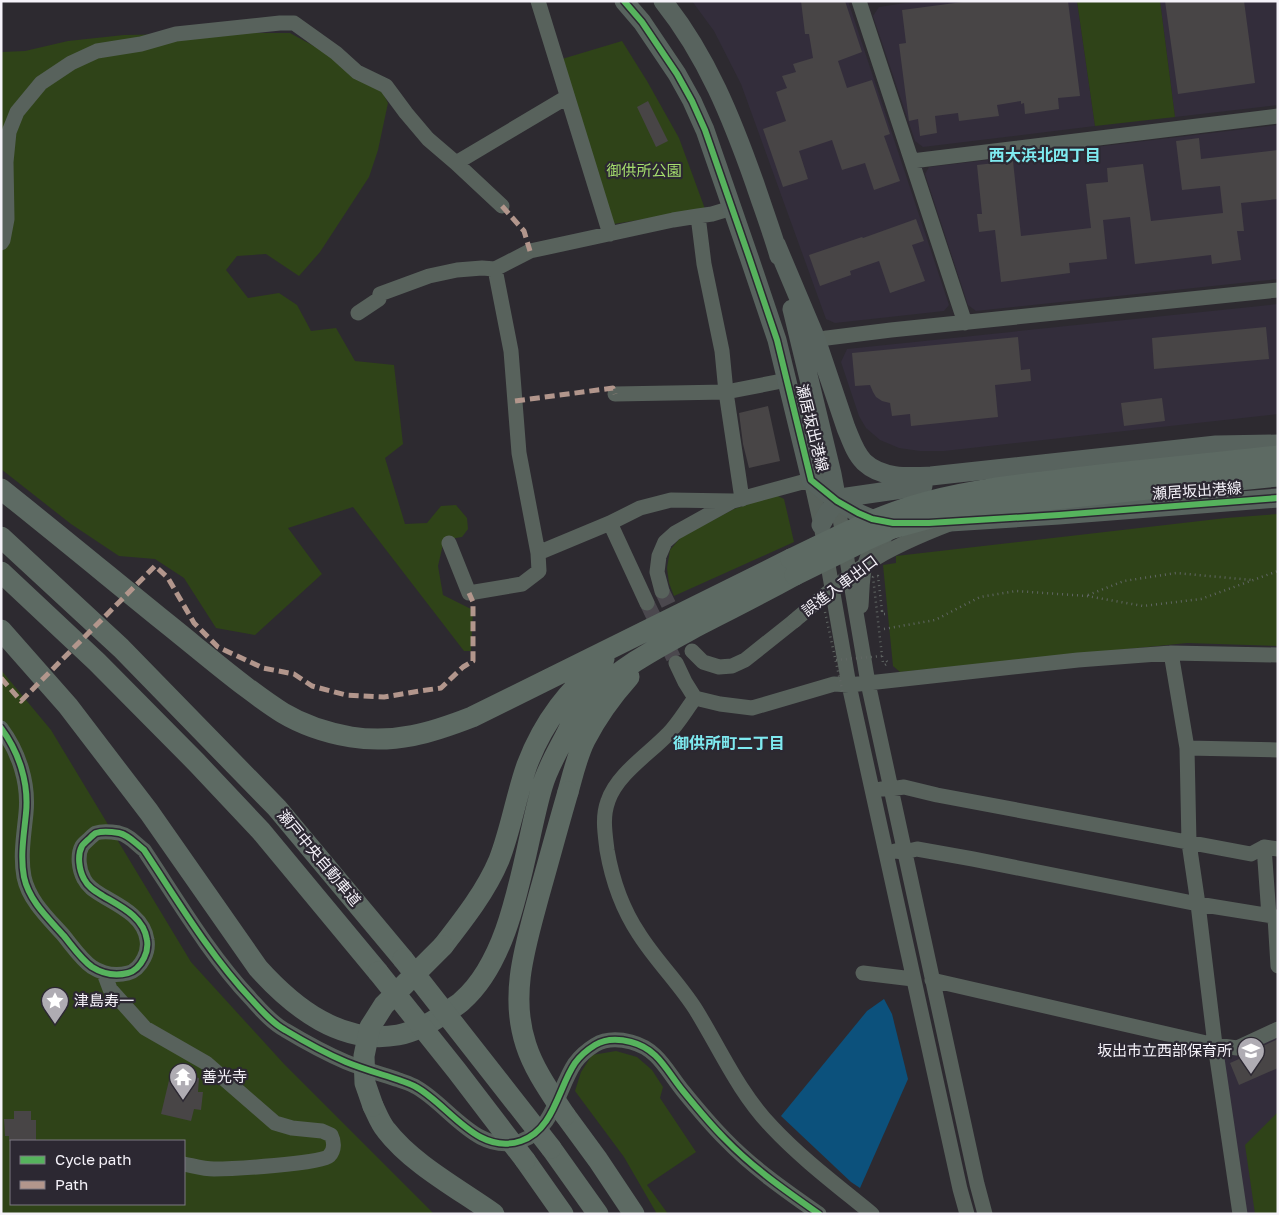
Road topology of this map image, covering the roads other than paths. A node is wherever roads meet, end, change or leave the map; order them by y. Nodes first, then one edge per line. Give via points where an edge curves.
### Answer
1 (538, 1) edge
2 (624, 1) edge
3 (663, 1) edge
4 (859, 1) edge
5 (568, 97) junction
6 (1278, 116) edge
7 (912, 161) junction
8 (456, 163) junction
9 (502, 206) dead end
10 (732, 208) junction
11 (698, 216) junction
12 (610, 234) junction
13 (1, 243) edge
14 (495, 269) junction
15 (1278, 290) edge
16 (358, 313) dead end
17 (965, 323) junction
18 (808, 341) junction
19 (787, 380) junction
20 (726, 392) junction
21 (615, 394) dead end
22 (1278, 438) edge
23 (1278, 444) edge
24 (1216, 445) junction
25 (1278, 456) edge
26 (1045, 464) junction
27 (832, 474) junction
28 (1278, 476) edge
29 (810, 480) junction
30 (1, 489) edge
31 (1278, 498) edge
32 (737, 500) junction
33 (837, 500) junction
34 (1000, 505) junction
35 (610, 523) junction
36 (929, 523) junction
37 (821, 525) junction
38 (1, 537) edge
39 (449, 543) dead end
40 (538, 553) junction
41 (793, 567) junction
42 (1, 572) edge
43 (662, 591) tunnel mouth
44 (647, 603) tunnel mouth
45 (1, 630) edge
46 (860, 635) junction
47 (625, 641) junction
48 (652, 650) junction
49 (692, 652) dead end
50 (1172, 653) junction
51 (1278, 655) edge
52 (676, 663) tunnel mouth
53 (868, 684) junction
54 (846, 689) junction
55 (695, 698) junction
56 (1, 728) edge
57 (1187, 748) junction
58 (1278, 750) edge
59 (872, 788) junction
60 (890, 789) junction
61 (1189, 843) junction
62 (1271, 848) edge
63 (886, 850) junction
64 (904, 852) junction
65 (1198, 904) junction
66 (1274, 916) edge
67 (1278, 966) edge
68 (104, 973) junction
69 (863, 973) dead end
70 (914, 979) junction
71 (932, 980) junction
72 (1278, 1029) edge
73 (1215, 1045) junction
74 (185, 1164) edge
75 (494, 1214) edge
76 (563, 1214) edge
77 (598, 1214) edge
78 (634, 1214) edge
79 (819, 1214) edge
80 (872, 1214) edge
81 (967, 1214) edge
82 (986, 1214) edge
83 (1240, 1214) edge

1 - 5 street
2 - 10 main road, 瀬居坂出港線 via 661,48 692,101
3 - 18 main road, 瀬居坂出港線 via 689,37 717,87 741,143
4 - 7 street
5 - 8 street
5 - 12 street
6 - 7 street
7 - 17 street
8 - 9 street
8 - 13 street via 428,139 386,86 357,72 294,23 176,34 97,52 71,63 41,83 17,112 9,132 7,219
10 - 11 street
10 - 19 main road, 瀬居坂出港線 via 777,340
11 - 12 street
11 - 20 street
12 - 14 street via 530,251
14 - 16 street via 457,270 416,280 380,294 379,299
14 - 40 street via 510,352 519,453
15 - 17 street
17 - 18 street
18 - 26 main road, 瀬居坂出港線 via 858,454 872,468 890,475 915,477
18 - 27 main road, 瀬居坂出港線
19 - 20 street
19 - 29 main road, 瀬居坂出港線
20 - 21 street
20 - 32 street
22 - 24 main road
23 - 24 main road, 瀬居坂出港線
24 - 26 main road, 瀬居坂出港線
25 - 41 highway, bridge via 1076,477 940,498 854,528
26 - 33 main road, 瀬居坂出港線
27 - 29 street
27 - 33 main road, 瀬居坂出港線
28 - 34 highway, bridge
29 - 32 street
29 - 33 main road, 瀬居坂出港線
29 - 37 street
30 - 47 highway via 265,700 305,724 350,736 376,740 402,738 447,727
31 - 36 main road, 瀬居坂出港線
32 - 35 street via 671,500 640,508
32 - 43 street via 675,533 665,542 657,572
33 - 36 main road, 瀬居坂出港線 via 872,519 893,523
33 - 37 main road
33 - 46 street
34 - 41 highway, bridge via 941,515 893,528
34 - 49 street, 誤進入車出口, bridge via 876,558 841,582 745,660 719,667 703,662
35 - 40 street
35 - 44 street
36 - 46 street via 891,534 870,550 863,572
37 - 54 street
38 - 77 highway, 瀬戸中央自動車道, bridge via 122,648 276,808 403,959 551,1148
39 - 40 street via 468,593 522,584 539,571
41 - 47 highway
41 - 48 highway
42 - 76 highway, 瀬戸中央自動車道, bridge via 97,662 261,831 457,1071
45 - 48 highway via 68,706 274,986 319,1020 342,1031 384,1038 407,1034 436,1020 477,985 506,930 551,762 579,711 613,676
46 - 53 street
47 - 75 highway, bridge via 584,677 554,712 527,766 499,861 486,886 443,946 384,1005 370,1027 364,1056 365,1083 384,1129 424,1166
48 - 78 highway, bridge via 617,690 585,741 528,936 518,994 525,1044 538,1072
50 - 51 street
50 - 53 street via 1078,660
50 - 57 street
52 - 55 street
53 - 54 street
53 - 60 street
54 - 55 street via 834,684 752,708
54 - 59 street
55 - 80 street via 669,733 620,778 608,801 604,826 617,887 639,935 688,998 744,1094 771,1127
56 - 68 street via 25,780 27,795 22,851 24,878 29,891 82,958
57 - 58 street
57 - 61 street
59 - 60 street
59 - 63 street
60 - 61 street via 904,788
60 - 64 street
61 - 62 street via 1251,854
61 - 65 street
62 - 66 street
63 - 64 street
63 - 70 street
64 - 65 street via 917,850 973,859
64 - 71 street
65 - 66 street
65 - 73 street
66 - 67 street
68 - 74 street via 110,989 145,1028 206,1063 275,1123 322,1131 334,1140 331,1155 314,1161 261,1168 213,1169
68 - 79 street via 130,973 140,965 148,945 141,924 91,889 80,869 82,846 96,833 107,832 120,834 144,850 212,954 282,1029 347,1062 416,1087 484,1139 510,1144 534,1134 544,1125 575,1062 586,1050 599,1043 629,1041 644,1046 656,1056 726,1140 775,1184
69 - 70 street
70 - 81 street
71 - 73 street
71 - 82 street
72 - 73 street via 1237,1048
73 - 83 street

